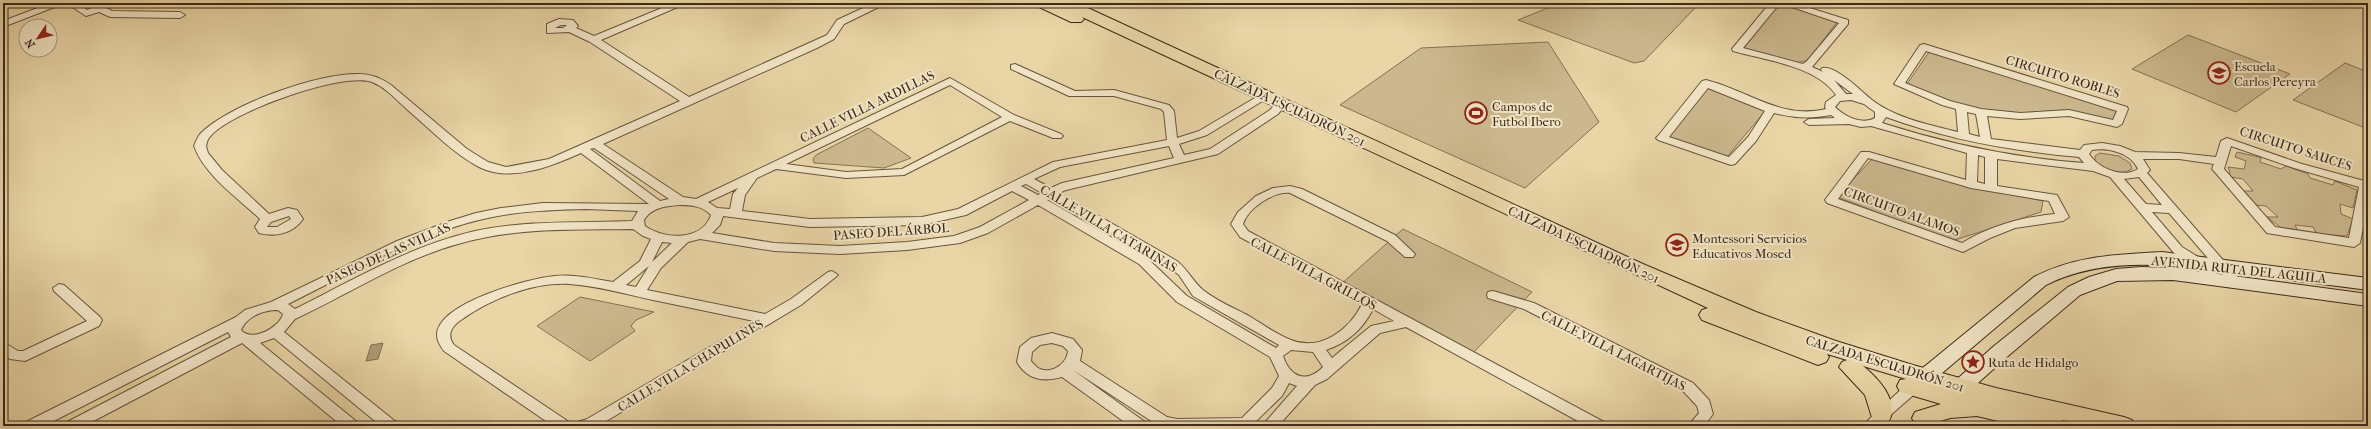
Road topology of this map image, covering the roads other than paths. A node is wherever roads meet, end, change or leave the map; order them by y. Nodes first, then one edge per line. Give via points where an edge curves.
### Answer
1 (60, 3) edge
2 (71, 3) edge
3 (90, 3) edge
4 (682, 3) edge
5 (882, 3) edge
6 (1042, 3) edge
7 (1065, 3) edge
8 (1776, 3) edge
9 (1784, 3) edge
10 (99, 9) junction
11 (180, 15) dead end
12 (3, 24) edge
13 (570, 29) dead end
14 (594, 40) junction
15 (1807, 65) junction
16 (1015, 66) dead end
17 (1846, 83) junction
18 (1833, 84) junction
19 (1843, 97) junction
20 (1259, 99) junction
21 (689, 102) junction
22 (1868, 102) junction
23 (1961, 107) junction
24 (1278, 108) junction
25 (1833, 111) junction
26 (1880, 111) junction
27 (1770, 112) junction
28 (1981, 112) junction
29 (1010, 117) junction
30 (1812, 119) junction
31 (1851, 121) junction
32 (1872, 123) junction
33 (1057, 136) dead end
34 (1964, 137) junction
35 (1172, 142) junction
36 (1986, 142) junction
37 (596, 144) junction
38 (583, 149) junction
39 (1973, 152) junction
40 (2083, 154) junction
41 (2132, 155) junction
42 (1991, 156) junction
43 (2181, 160) junction
44 (1181, 161) junction
45 (626, 165) junction
46 (2219, 165) junction
47 (777, 166) junction
48 (2098, 168) junction
49 (2142, 169) junction
50 (613, 171) junction
51 (2114, 175) junction
52 (756, 176) junction
53 (1026, 179) junction
54 (1971, 185) junction
55 (1013, 186) junction
56 (1992, 189) junction
57 (1049, 193) junction
58 (1037, 200) junction
59 (680, 202) junction
60 (697, 203) junction
61 (654, 206) junction
62 (2143, 208) junction
63 (2172, 209) junction
64 (715, 211) junction
65 (735, 214) junction
66 (267, 219) dead end
67 (637, 225) junction
68 (698, 235) junction
69 (658, 238) junction
70 (684, 239) junction
71 (1409, 254) dead end
72 (2130, 258) junction
73 (2199, 263) junction
74 (650, 264) junction
75 (2141, 273) junction
76 (2219, 273) junction
77 (832, 275) dead end
78 (2368, 284) edge
79 (616, 287) junction
80 (59, 288) dead end
81 (639, 292) junction
82 (1493, 295) dead end
83 (2368, 300) edge
84 (1370, 303) junction
85 (274, 306) junction
86 (291, 316) junction
87 (767, 319) junction
88 (240, 320) junction
89 (1406, 323) junction
90 (275, 332) junction
91 (244, 339) junction
92 (1289, 345) junction
93 (4, 348) edge
94 (1317, 348) junction
95 (1276, 354) junction
96 (1331, 367) junction
97 (1850, 367) junction
98 (1286, 376) junction
99 (1310, 381) junction
100 (1918, 382) junction
101 (1955, 393) junction
102 (1982, 409) junction
103 (1875, 421) edge
104 (1918, 422) edge
105 (1245, 424) edge
106 (30, 426) edge
107 (72, 426) edge
108 (352, 426) edge
109 (390, 426) edge
110 (564, 426) edge
111 (583, 426) edge
112 (1140, 426) edge
113 (1269, 426) edge
114 (1599, 426) edge
115 (1695, 426) edge
116 (2054, 426) edge
117 (2124, 426) edge

1 - 12 street
2 - 10 street via 86,13
3 - 10 street
4 - 14 street
5 - 21 street via 840,22 834,34 826,39
6 - 20 main road, CALZADA ESCUADRÓN 201
7 - 20 main road, CALZADA ESCUADRÓN 201
8 - 15 street via 1737,49
9 - 15 street via 1845,22
10 - 11 street via 116,15
13 - 14 street
14 - 21 street
15 - 17 street
15 - 18 street
16 - 35 street via 1073,94 1114,93 1165,107 1169,111 1168,127
17 - 18 street
17 - 22 street
18 - 19 street
19 - 22 street
19 - 25 street via 1832,100 1830,104
20 - 24 main road, CALZADA ESCUADRÓN 201
20 - 35 street, PASEO DEL ÁRBOL via 1203,134
21 - 37 street
22 - 26 street
23 - 28 street, CIRCUITO ROBLES
23 - 28 street, CIRCUITO ROBLES via 1899,84 1924,47 2123,109 2116,124 2069,113 2020,116
23 - 34 street
24 - 44 street, PASEO DEL ÁRBOL via 1214,152
24 - 97 main road, CALZADA ESCUADRÓN 201 via 1664,295 1741,328
24 - 100 main road, CALZADA ESCUADRÓN 201 via 1703,299
25 - 30 street
25 - 31 street
26 - 32 street via 1881,118
26 - 34 street
27 - 27 street via 1706,83 1662,138 1731,162 1752,139
27 - 30 street
28 - 36 street
29 - 33 street, CALLE VILLA ARDILLAS
29 - 47 street via 904,172 846,175
29 - 47 street, CALLE VILLA ARDILLAS via 950,81
30 - 31 street
31 - 32 street
32 - 39 street
34 - 36 street
35 - 44 street
35 - 53 street, PASEO DEL ÁRBOL via 1056,164
36 - 40 street
37 - 38 street
37 - 45 street
38 - 50 street
38 - 66 street via 531,168 493,168 475,160 375,80 357,77 325,81 230,116 210,128 201,138 199,144 202,153
39 - 42 street
39 - 54 street
40 - 41 street via 2088,147 2095,146 2114,148
40 - 48 street
41 - 43 street
41 - 49 street
42 - 48 street
42 - 56 street
43 - 46 street
43 - 49 street
44 - 57 street, PASEO DEL ÁRBOL via 1081,182
45 - 50 street
45 - 59 street
46 - 46 street, CIRCUITO SAUCES via 2271,230 2354,243 2365,185 2298,166 2227,141
47 - 52 street, CALLE VILLA ARDILLAS
48 - 51 street
49 - 51 street via 2128,176
49 - 63 street
50 - 61 street
51 - 62 street
52 - 60 street, CALLE VILLA ARDILLAS
52 - 65 street, CALLE VILLA ARDILLAS via 739,194
53 - 55 street, PASEO DEL ÁRBOL
53 - 57 street, CALLE VILLA CATARINAS
54 - 56 street, CIRCUITO ALAMOS
54 - 56 street, CIRCUITO ALAMOS via 1865,154 1831,200 1963,248 1978,238 2035,219 2064,217 2053,198
55 - 58 street, CALLE VILLA CATARINAS
55 - 65 street, PASEO DEL ÁRBOL via 962,212 922,221 810,223
57 - 58 street, PASEO DEL ÁRBOL
57 - 92 street, CALLE VILLA CATARINAS via 1173,264 1183,272 1198,293
58 - 68 street, PASEO DEL ÁRBOL via 984,230 940,243 840,250 807,249
58 - 95 street, CALLE VILLA CATARINAS via 1143,261 1182,299
59 - 60 street, PASEO DE LAS VILLAS
59 - 61 street, PASEO DE LAS VILLAS
60 - 64 street, PASEO DEL ÁRBOL
61 - 67 street via 639,216
61 - 85 street, PASEO DE LAS VILLAS via 548,208 480,216 421,236
62 - 63 street
62 - 73 street via 2178,250
63 - 76 street
64 - 65 street, PASEO DEL ÁRBOL
64 - 68 street via 717,220 712,227
67 - 69 street via 647,234
67 - 86 street, PASEO DE LAS VILLAS via 519,230 454,240 420,253
68 - 70 street
69 - 70 street
69 - 74 street
70 - 74 street
71 - 84 street, CALLE VILLA GRILLOS via 1391,238 1290,189 1269,193 1242,213 1238,219 1239,229 1244,234
72 - 73 street, AVENIDA RUTA DEL AGUILA via 2162,258
72 - 75 street
72 - 100 street, AVENIDA RUTA DEL AGUILA via 2074,266 2040,281
73 - 76 street, AVENIDA RUTA DEL AGUILA
74 - 79 street
74 - 81 street
75 - 76 street, AVENIDA RUTA DEL AGUILA
75 - 101 street, AVENIDA RUTA DEL AGUILA via 2095,281 2074,291
76 - 78 street, AVENIDA RUTA DEL AGUILA
76 - 83 street, AVENIDA RUTA DEL AGUILA via 2237,283
77 - 87 street via 796,302
79 - 81 street, CALLE VILLA CHAPULINES
79 - 110 street, CALLE VILLA CHAPULINES via 568,280 535,283 467,310 452,319 443,333 443,341 449,348
80 - 93 street via 95,320 94,323 25,356 15,356
81 - 87 street, CALLE VILLA CHAPULINES
82 - 115 street, CALLE VILLA LAGARTIJAS via 1529,306 1688,387 1704,404 1706,414
84 - 89 street, CALLE VILLA GRILLOS
84 - 94 street via 1354,328 1334,342
85 - 86 street via 287,308
85 - 88 street, PASEO DE LAS VILLAS via 256,310
86 - 90 street via 283,327
87 - 111 street, CALLE VILLA CHAPULINES
88 - 91 street via 234,331
88 - 106 street
89 - 96 street via 1376,329
89 - 114 street
90 - 91 street
90 - 109 street
91 - 107 street
91 - 108 street
92 - 94 street
92 - 95 street
94 - 96 street
95 - 98 street
96 - 99 street via 1326,374
97 - 100 main road, CALZADA ESCUADRÓN 201
97 - 103 main road via 1875,390 1881,403
98 - 99 street via 1295,380
98 - 105 street via 1277,392
99 - 113 street
100 - 101 main road, CALZADA ESCUADRÓN 201
100 - 103 street
101 - 102 main road, CALZADA ESCUADRÓN 201
101 - 104 street
101 - 117 main road, CALZADA ESCUADRÓN 201 via 2007,400
102 - 104 main road via 1950,410
102 - 116 main road, CALZADA ESCUADRÓN 201
105 - 112 street via 1164,422 1069,367

